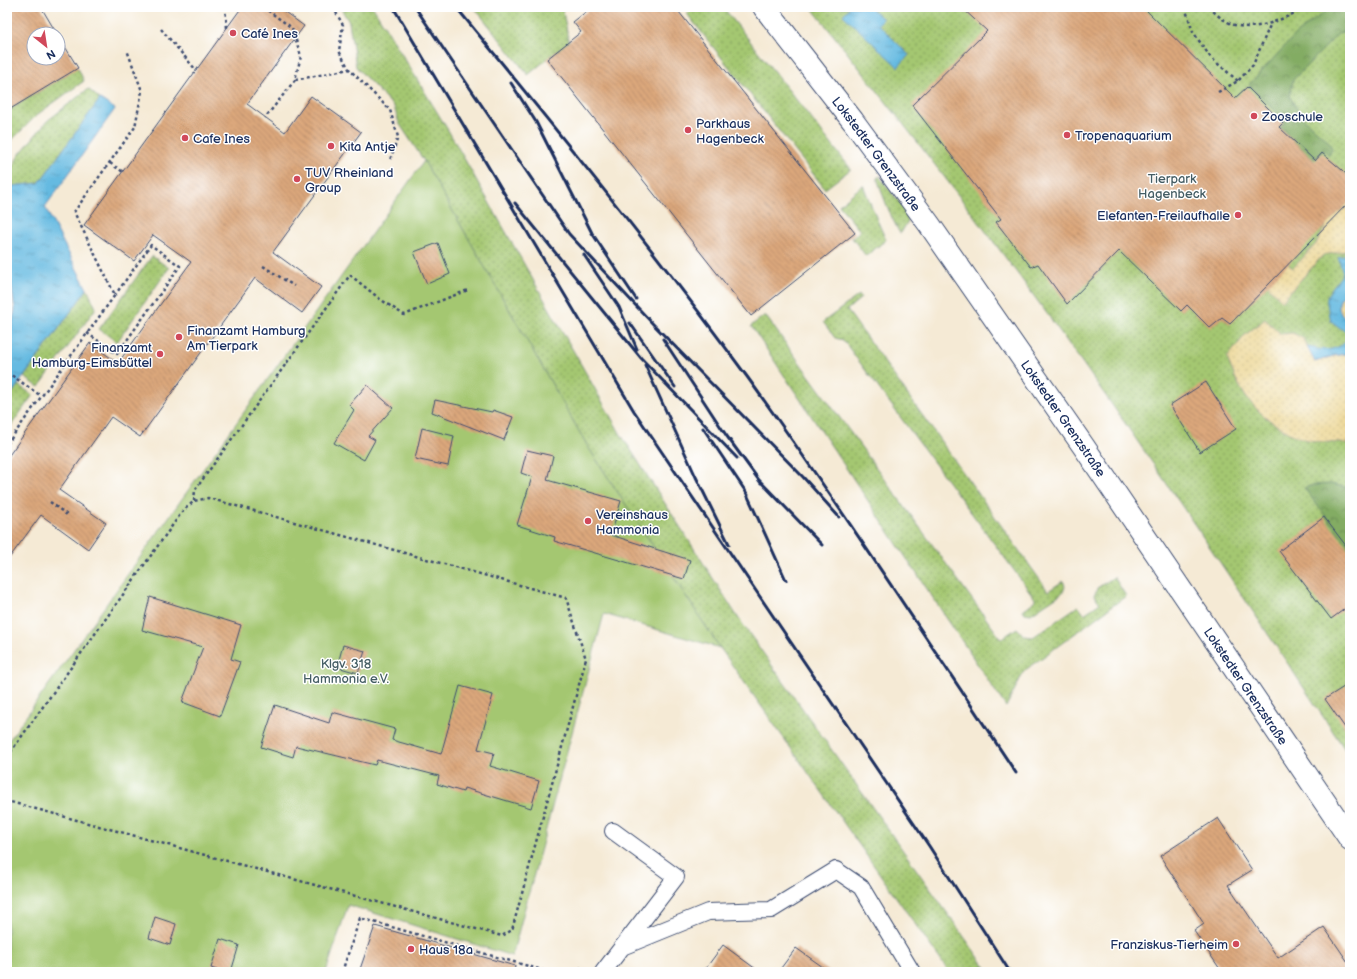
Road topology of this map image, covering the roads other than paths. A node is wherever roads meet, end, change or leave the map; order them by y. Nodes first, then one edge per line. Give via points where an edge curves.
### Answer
1 (764, 7) edge
2 (613, 831) dead end
3 (1350, 839) edge
4 (622, 946) junction
5 (603, 972) edge
6 (912, 972) edge

1 - 3 street, Lokstedter Grenzstraße via 929,224
2 - 4 lane via 676,877
4 - 5 lane
4 - 6 lane via 708,912 771,910 836,870 860,887

